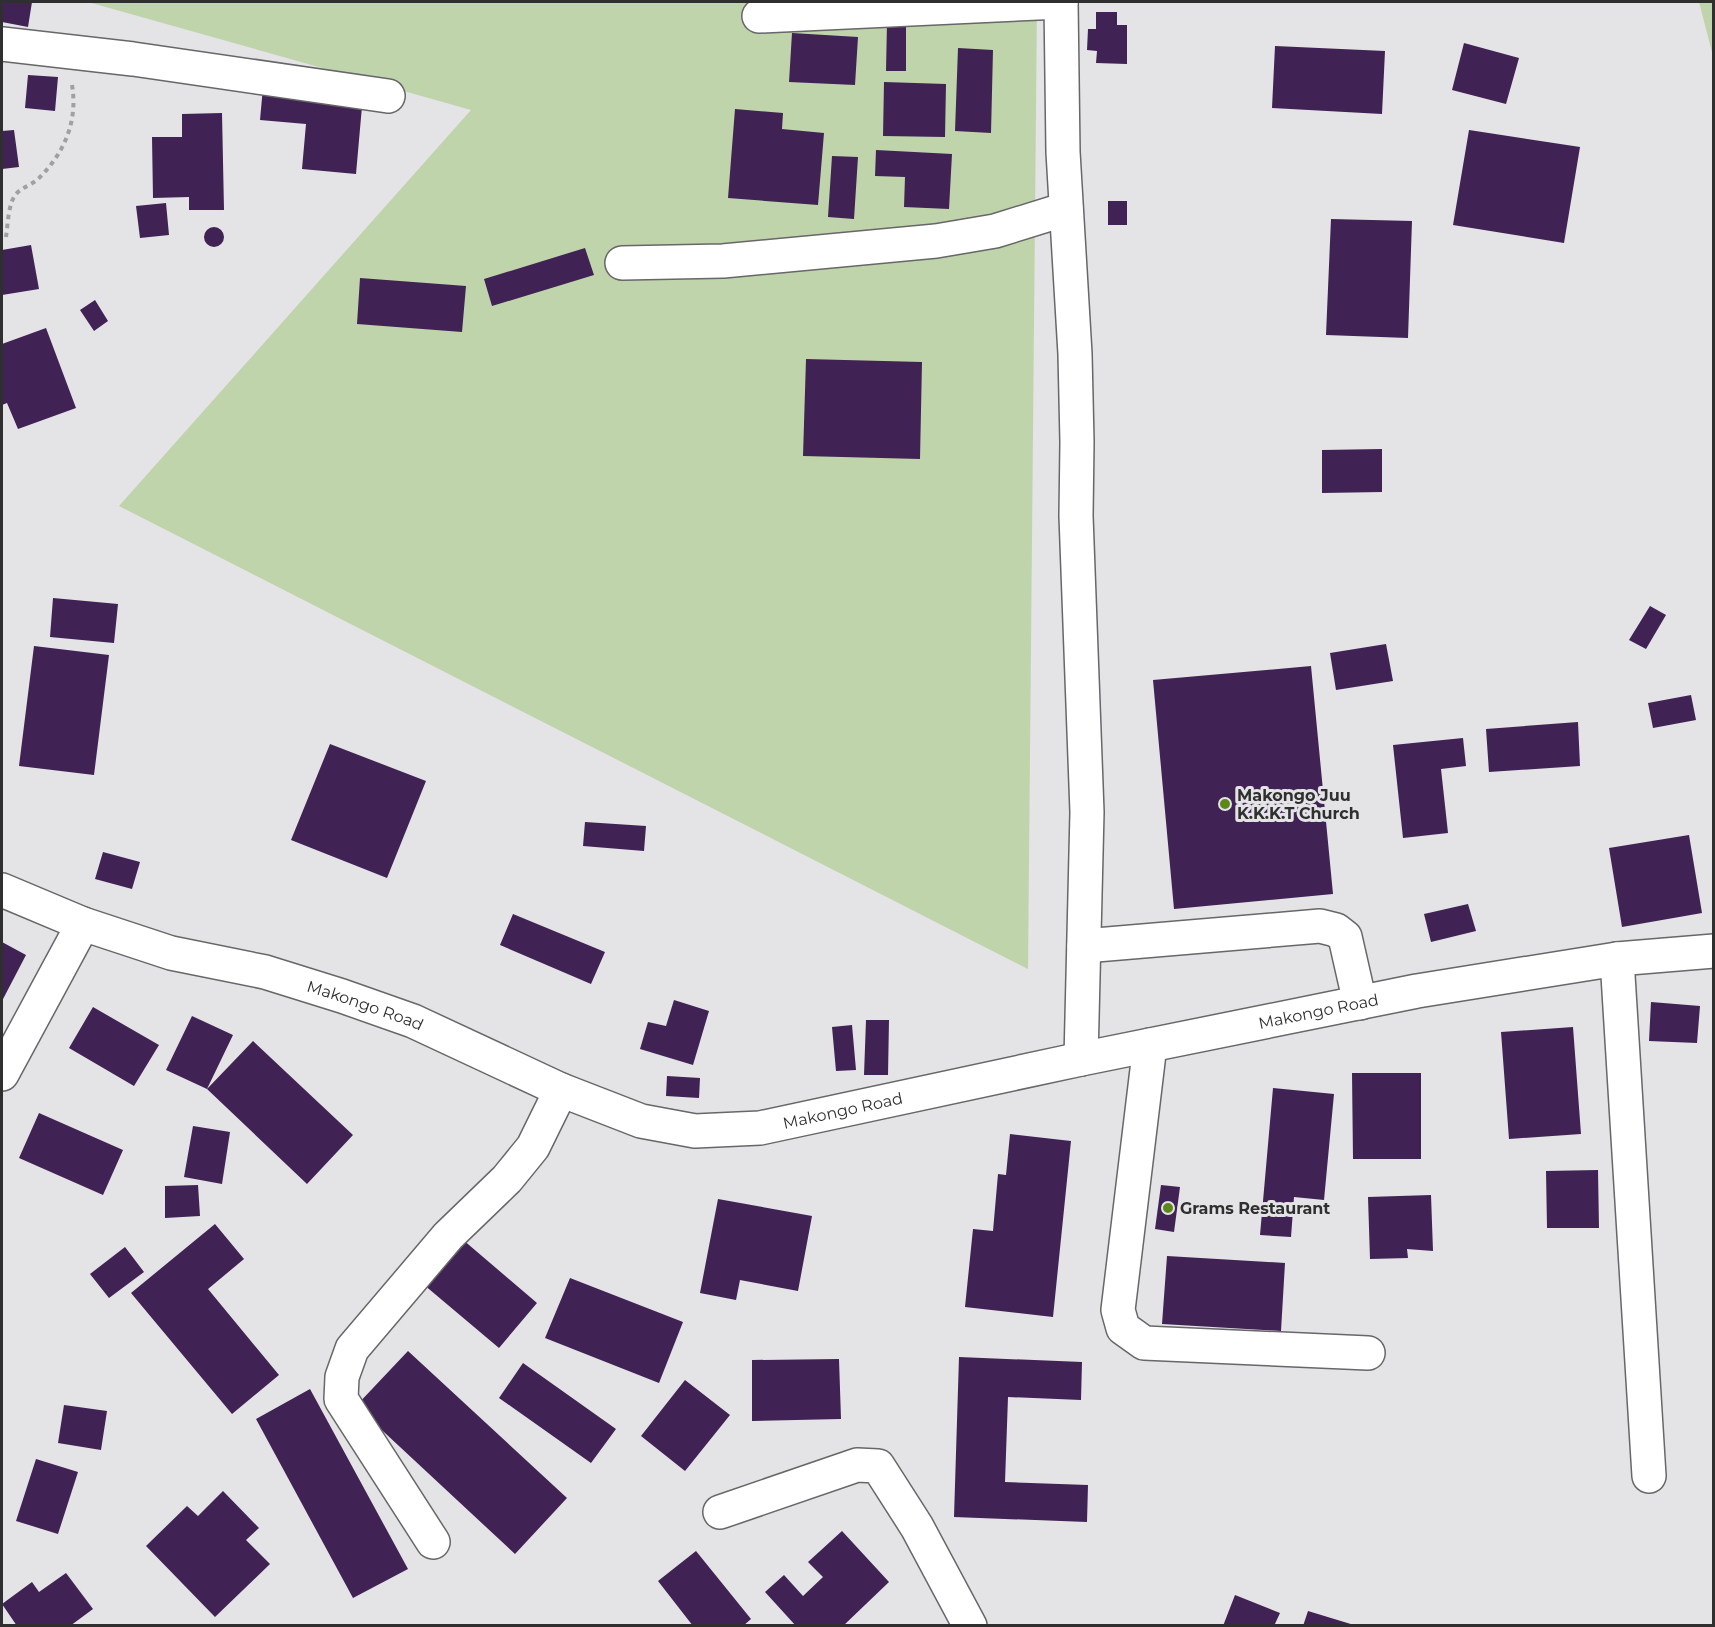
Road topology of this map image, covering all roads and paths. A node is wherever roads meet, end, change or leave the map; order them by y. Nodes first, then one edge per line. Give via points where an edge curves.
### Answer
1 (1061, 2) edge
2 (759, 16) dead end
3 (2, 44) edge
4 (58, 51) junction
5 (388, 96) dead end
6 (1066, 209) junction
7 (6, 237) dead end
8 (622, 263) dead end
9 (2, 890) edge
10 (83, 924) junction
11 (1084, 946) junction
12 (1713, 951) edge
13 (1617, 959) junction
14 (1360, 1003) junction
15 (1150, 1045) junction
16 (1081, 1059) junction
17 (2, 1074) edge
18 (561, 1090) junction
19 (1368, 1353) dead end
20 (1649, 1476) dead end
21 (720, 1512) dead end
22 (433, 1542) dead end
23 (970, 1626) edge

1 - 2 street
1 - 6 street
3 - 4 street
4 - 5 street
4 - 7 path via 71,81 71,125 54,162 39,179 16,193
6 - 8 street via 995,231 936,242 723,261
6 - 11 street via 1075,365 1076,516 1087,812
9 - 10 street, Makongo Road
10 - 17 street
10 - 18 street, Makongo Road via 171,953 265,972 342,996 413,1021
11 - 14 street via 1320,926 1345,937
11 - 16 street
12 - 13 street, Makongo Road
13 - 14 street, Makongo Road
13 - 20 street
14 - 15 street, Makongo Road
15 - 16 street, Makongo Road
15 - 19 street via 1118,1310 1123,1328 1144,1343
16 - 18 street, Makongo Road via 760,1128 695,1131 641,1121
18 - 22 street via 532,1147 507,1179 448,1236 352,1349 342,1377 341,1399
21 - 23 street via 857,1465 878,1466 917,1527

